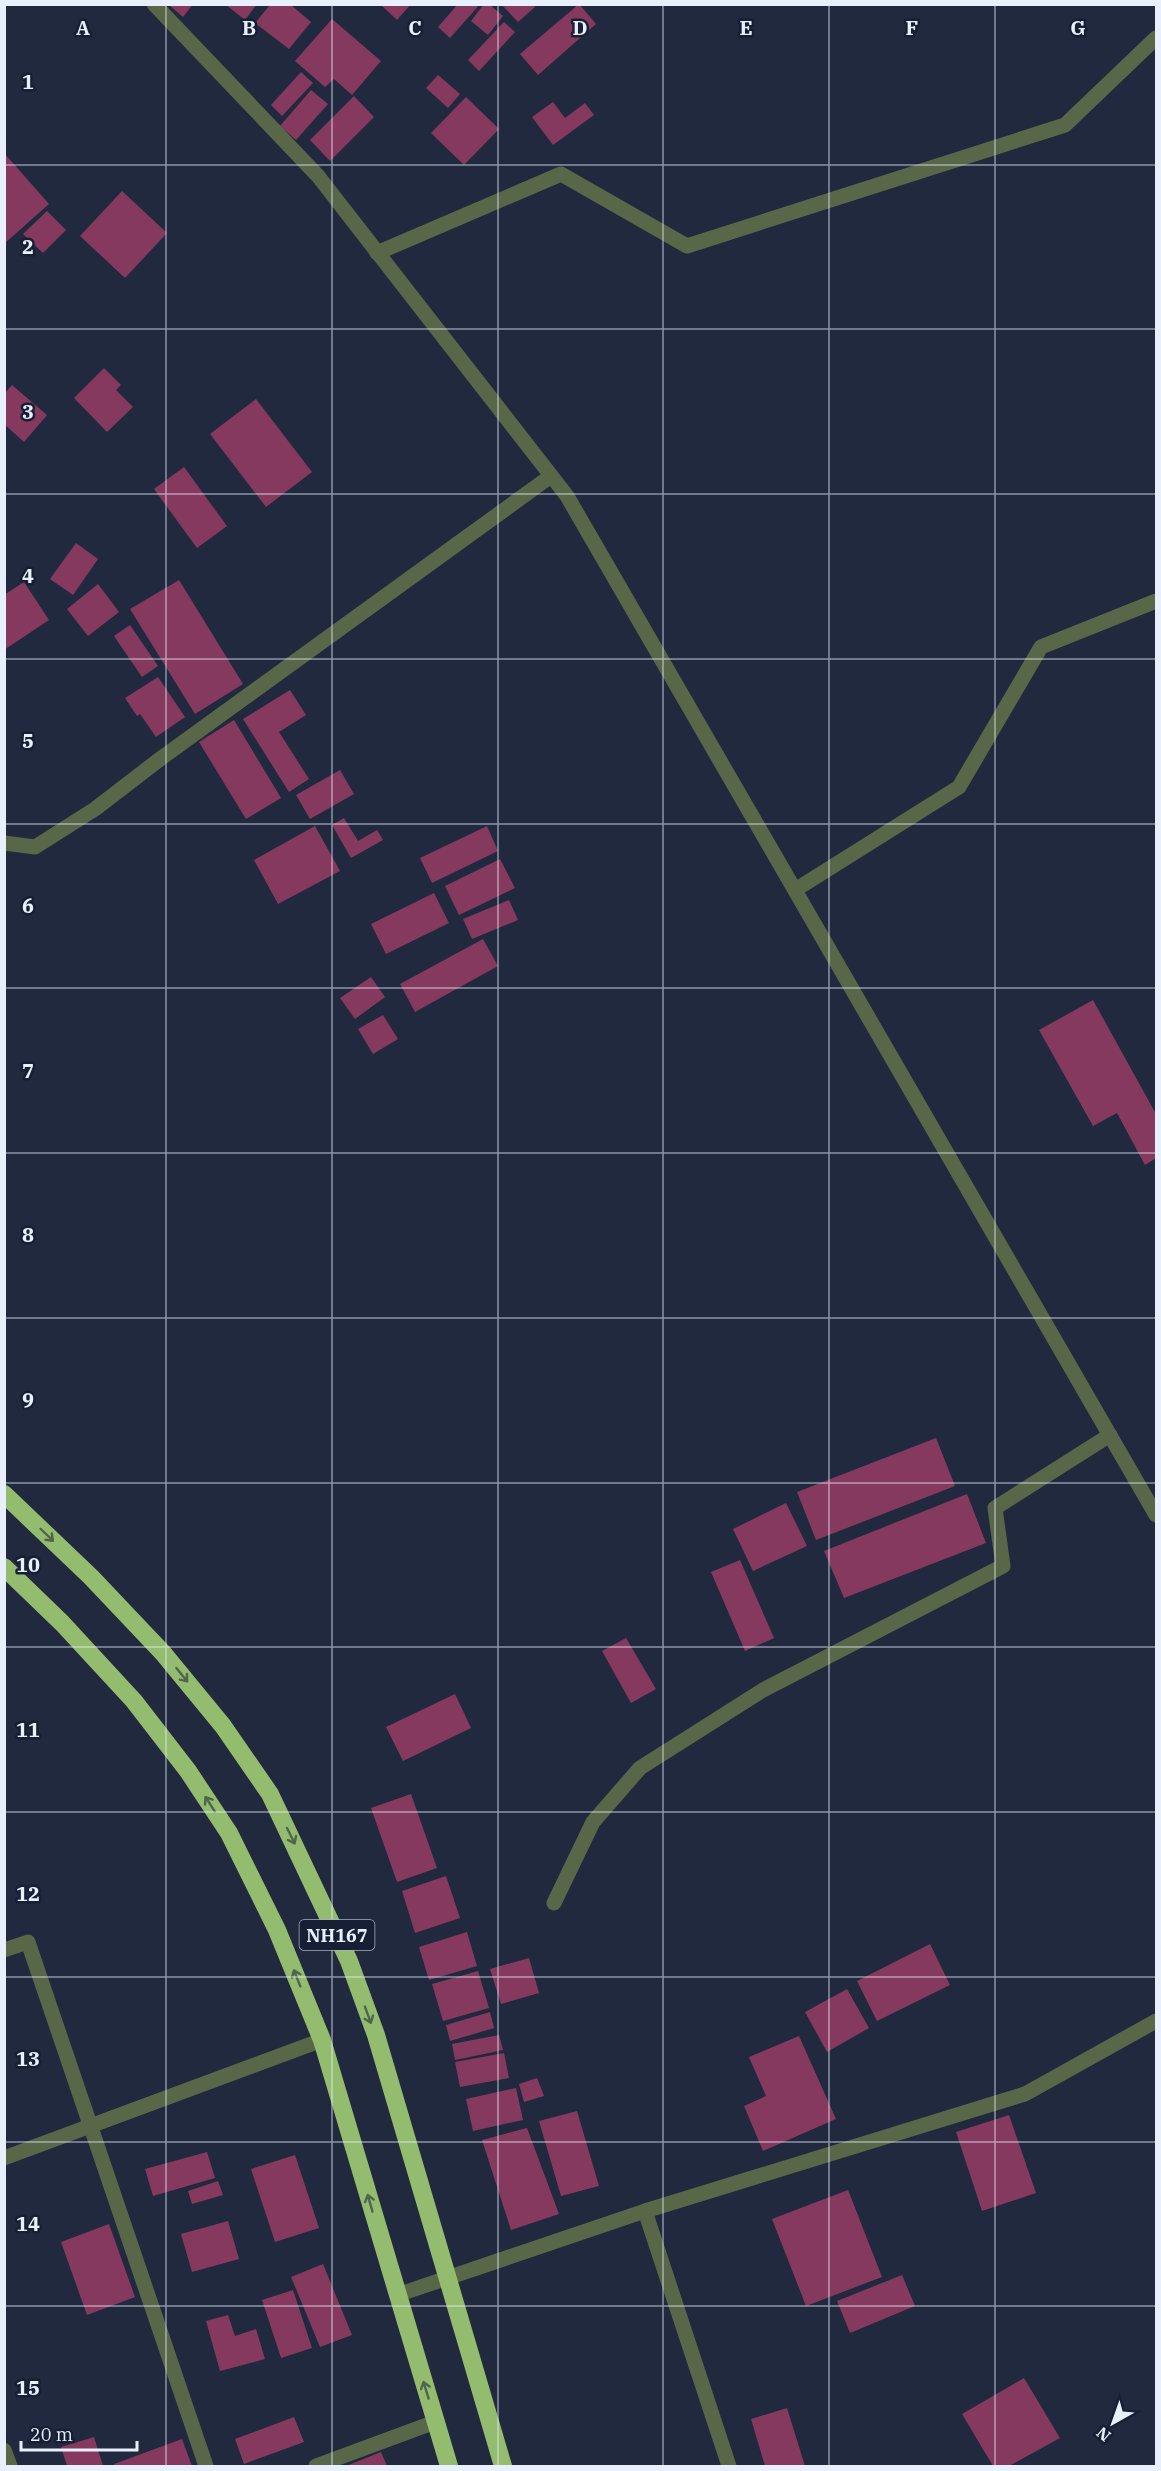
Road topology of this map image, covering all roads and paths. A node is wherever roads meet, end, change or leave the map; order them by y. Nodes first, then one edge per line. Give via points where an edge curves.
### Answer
1 (154, 4) edge
2 (1156, 38) edge
3 (377, 253) junction
4 (551, 476) junction
5 (1156, 601) edge
6 (4, 843) edge
7 (795, 890) junction
8 (1110, 1435) junction
9 (4, 1494) edge
10 (1151, 1495) edge
11 (1156, 1515) edge
12 (4, 1567) edge
13 (554, 1903) dead end
14 (4, 1950) edge
15 (1156, 2021) edge
16 (322, 2040) junction
17 (91, 2127) junction
18 (4, 2158) edge
19 (645, 2211) junction
20 (447, 2278) junction
21 (397, 2295) junction
22 (435, 2422) junction
23 (4, 2450) edge
24 (10, 2466) edge
25 (206, 2466) edge
26 (316, 2466) edge
27 (449, 2466) edge
28 (503, 2466) edge
29 (729, 2466) edge

1 - 3 street via 318,176
2 - 3 street via 1065,125 687,246 561,174
3 - 4 street
4 - 6 street via 95,809 35,847
4 - 7 street via 567,496
5 - 7 street via 1041,647 959,787
7 - 8 street
8 - 10 street
8 - 13 street via 995,1508 1004,1566 763,1690 640,1768 593,1822
9 -> 20 highway, NH167 via 163,1653 223,1726 270,1794 349,1961 376,2035
10 - 11 street
16 -> 12 highway, NH167 via 277,1930 234,1844 188,1771 134,1701
14 - 17 street via 28,1942
15 - 19 street via 1025,2094
16 - 17 street
21 -> 16 highway, NH167
17 - 18 street
17 - 25 street
19 - 20 street
19 - 29 street
20 - 21 street
20 - 28 highway, NH167
22 -> 21 highway, NH167
22 - 26 street
22 - 27 highway, NH167
23 - 24 street

